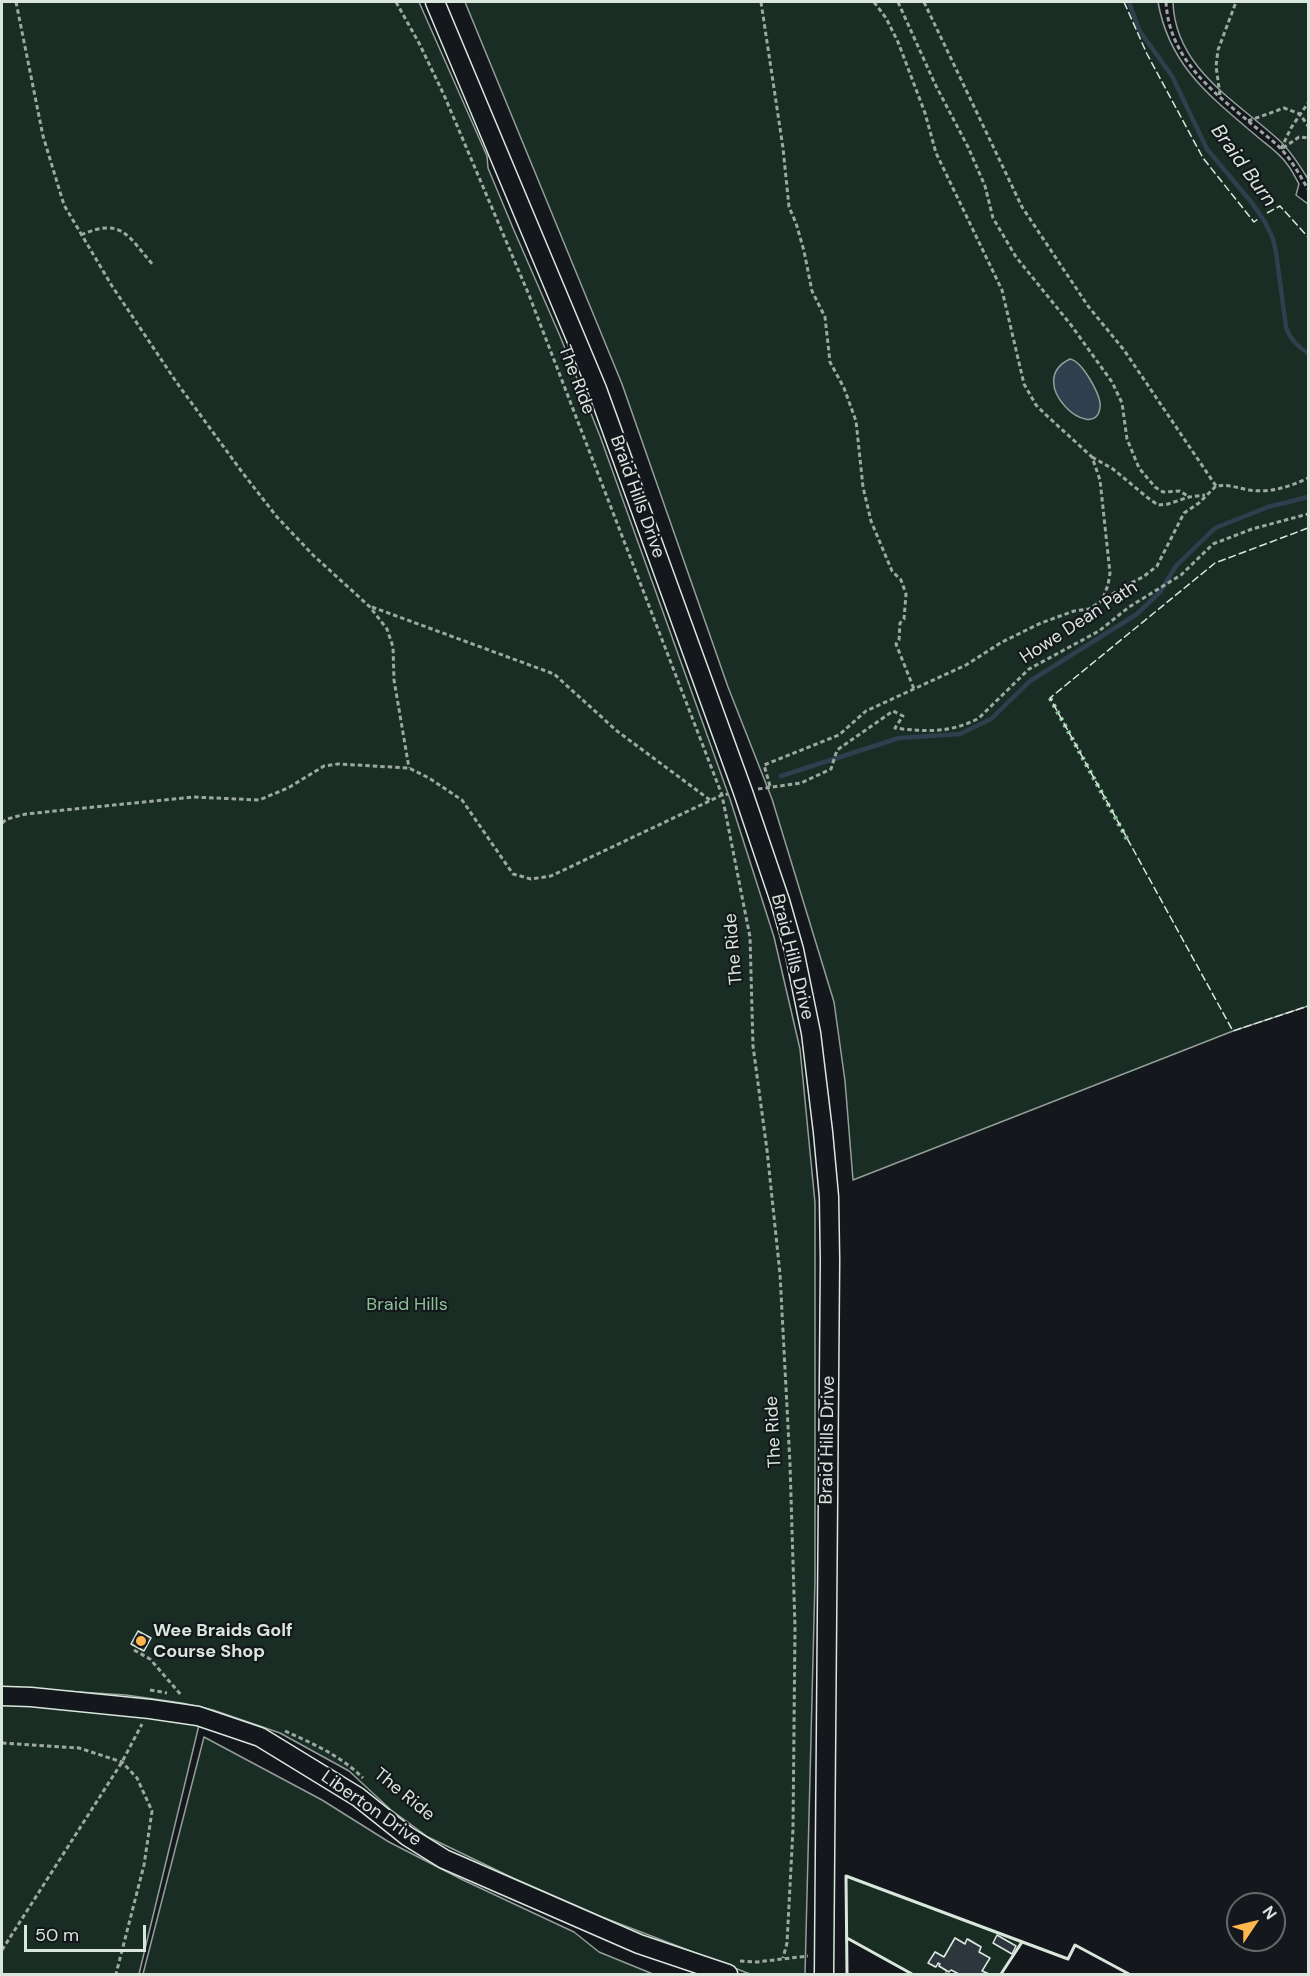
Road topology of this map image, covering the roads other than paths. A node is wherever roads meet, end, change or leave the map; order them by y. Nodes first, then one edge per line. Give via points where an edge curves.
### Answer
1 (435, 2) edge
2 (2, 1696) edge
3 (731, 1968) edge
4 (824, 1974) edge

1 - 4 street, Braid Hills Drive via 597,389 780,901 811,1033 829,1197 830,1261
2 - 3 street, Liberton Drive via 198,1716 260,1737 358,1797 444,1859 639,1944

